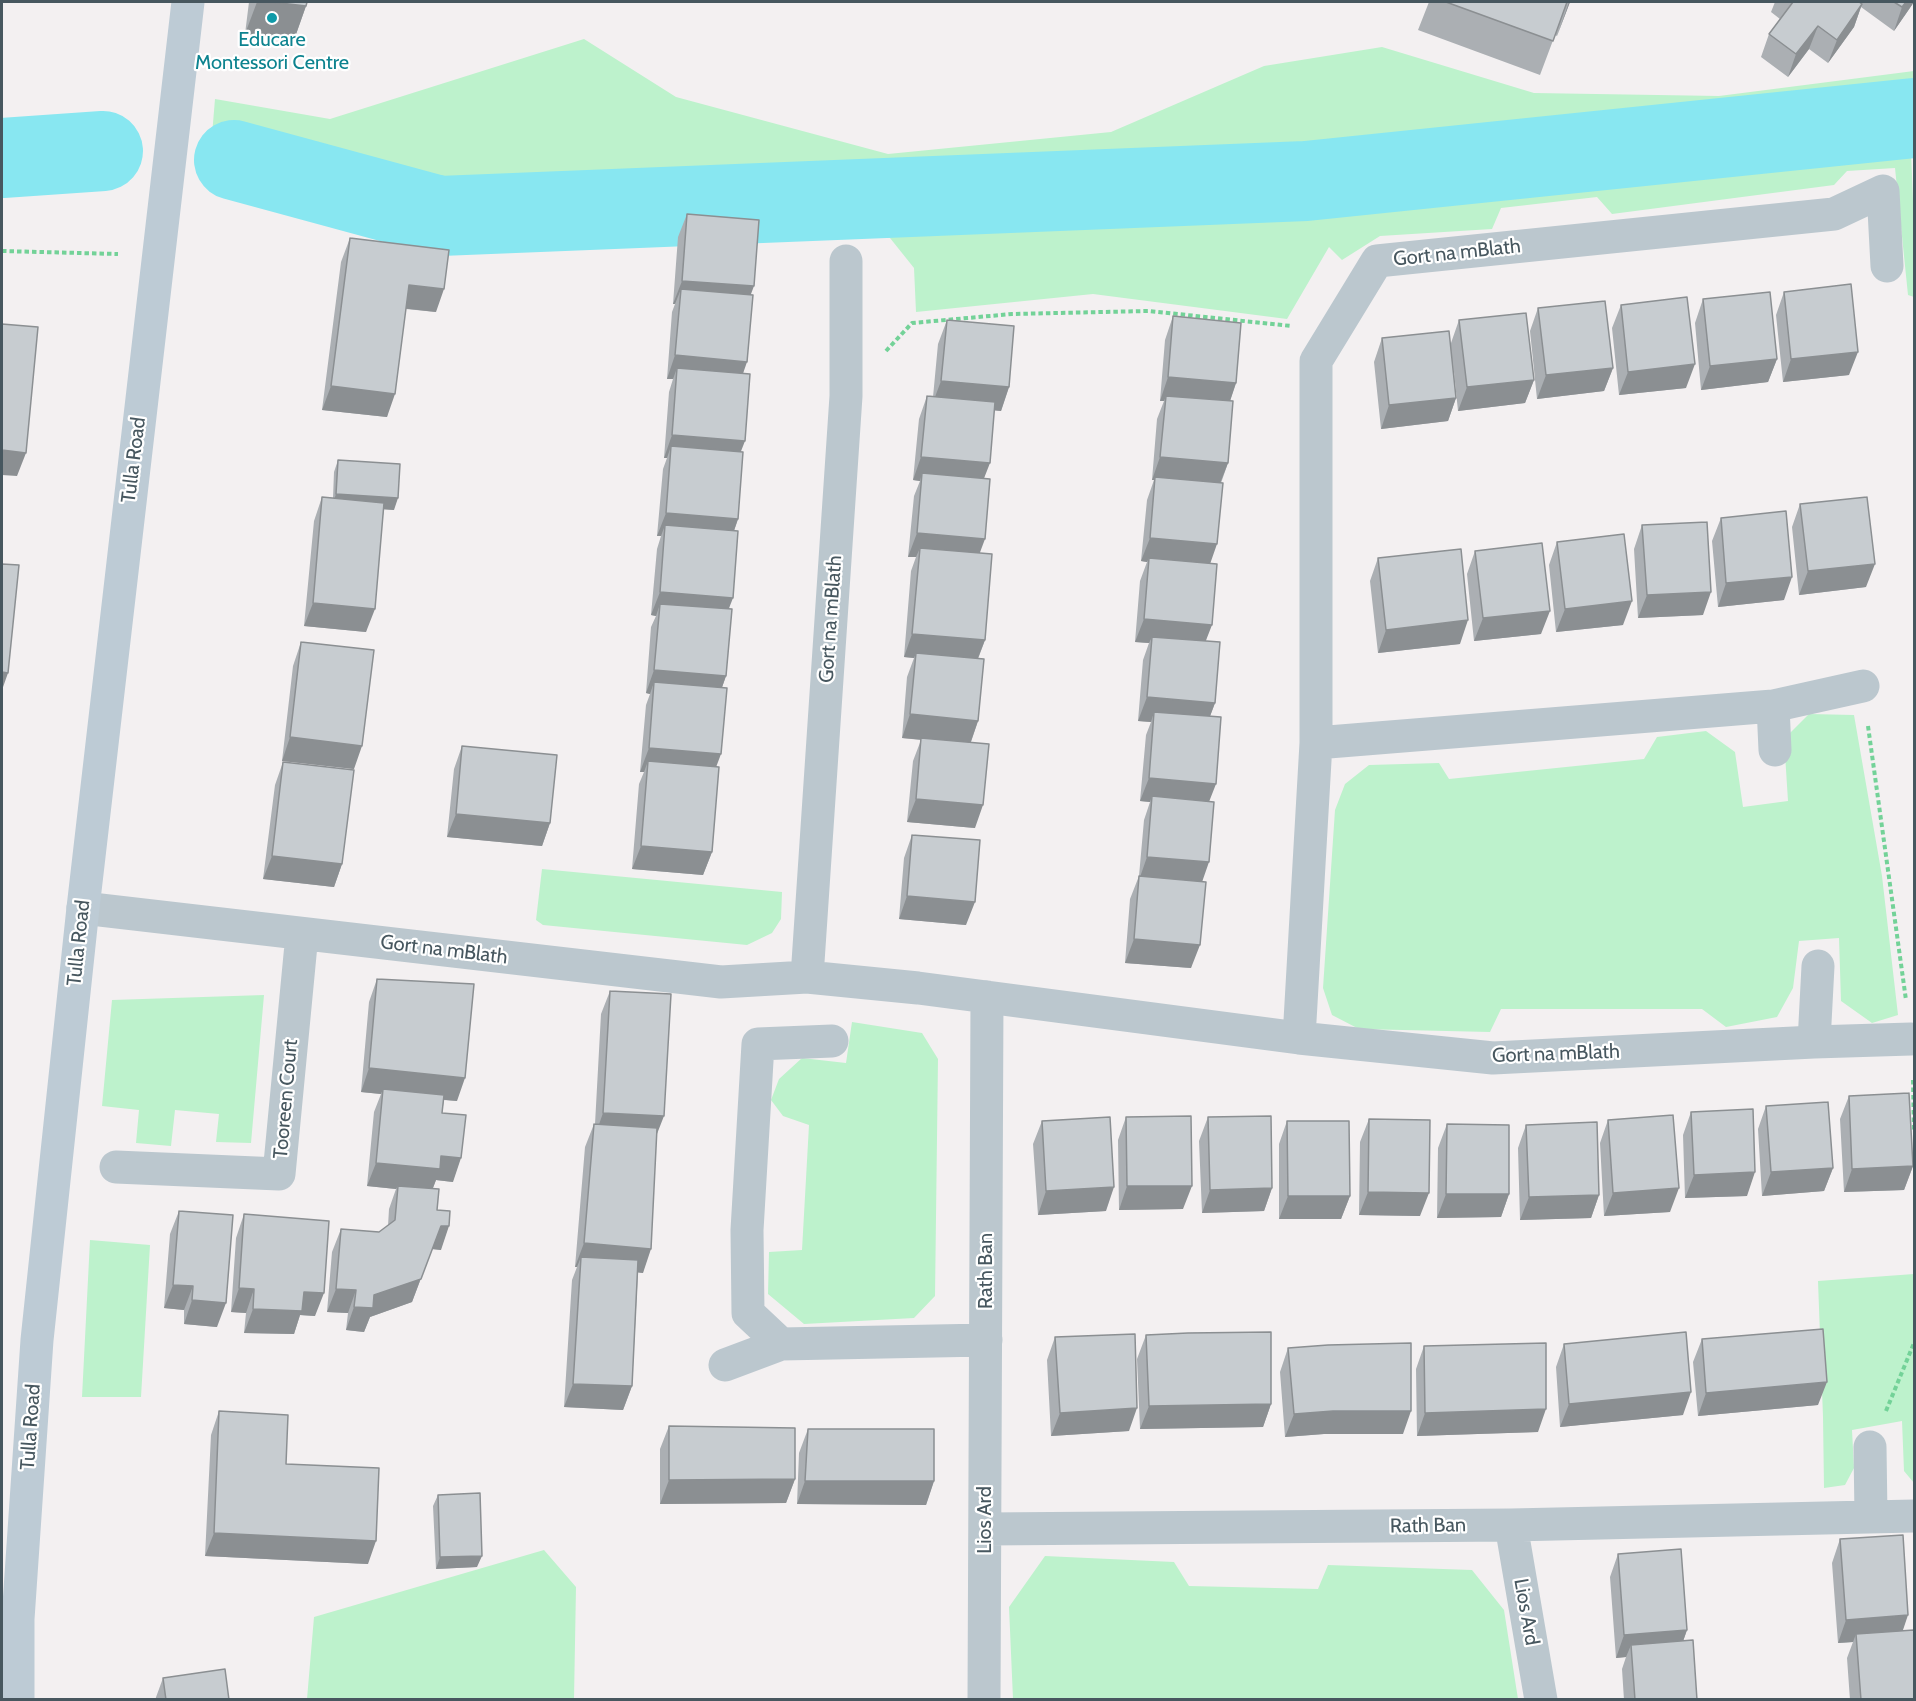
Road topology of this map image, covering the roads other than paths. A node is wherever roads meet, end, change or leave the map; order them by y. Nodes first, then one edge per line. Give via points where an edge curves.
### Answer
1 (188, 2) edge
2 (846, 261) dead end
3 (1887, 266) dead end
4 (1863, 686) road end
5 (1773, 706) junction
6 (1316, 743) junction
7 (1775, 750) dead end
8 (83, 908) junction
9 (302, 934) junction
10 (1818, 966) dead end
11 (807, 977) junction
12 (987, 997) junction
13 (1299, 1038) junction
14 (1911, 1039) road end
15 (831, 1041) dead end
16 (1814, 1042) junction
17 (116, 1167) dead end
18 (986, 1340) junction
19 (781, 1344) junction
20 (725, 1365) dead end
21 (1870, 1447) road end
22 (1871, 1516) junction
23 (1914, 1516) edge
24 (1511, 1525) junction
25 (985, 1529) junction
26 (18, 1700) edge
27 (984, 1700) edge
28 (1541, 1700) edge

1 - 8 main road, Tulla Road
2 - 11 street, Gort na mBlath via 846,396
3 - 6 street, Gort na mBlath via 1883,191 1834,214 1377,261 1316,361
4 - 5 street
5 - 6 street
5 - 7 street
6 - 13 street
8 - 9 street, Gort na mBlath
8 - 26 main road, Tulla Road via 37,1340 18,1619
9 - 11 street, Gort na mBlath via 721,982
9 - 17 street, Tooreen Court via 279,1174
10 - 16 street
11 - 12 street, Gort na mBlath
12 - 13 street, Gort na mBlath
12 - 18 street, Rath Ban
13 - 16 street, Gort na mBlath via 1493,1058
14 - 16 street, Gort na mBlath
15 - 19 street via 758,1044 747,1230 748,1313
18 - 19 street
18 - 25 street, Lios Ard
19 - 20 street
21 - 22 street
22 - 23 street, Rath Ban
22 - 24 street, Rath Ban
24 - 25 street, Rath Ban
24 - 28 street, Lios Ard
25 - 27 street, Lios Ard

